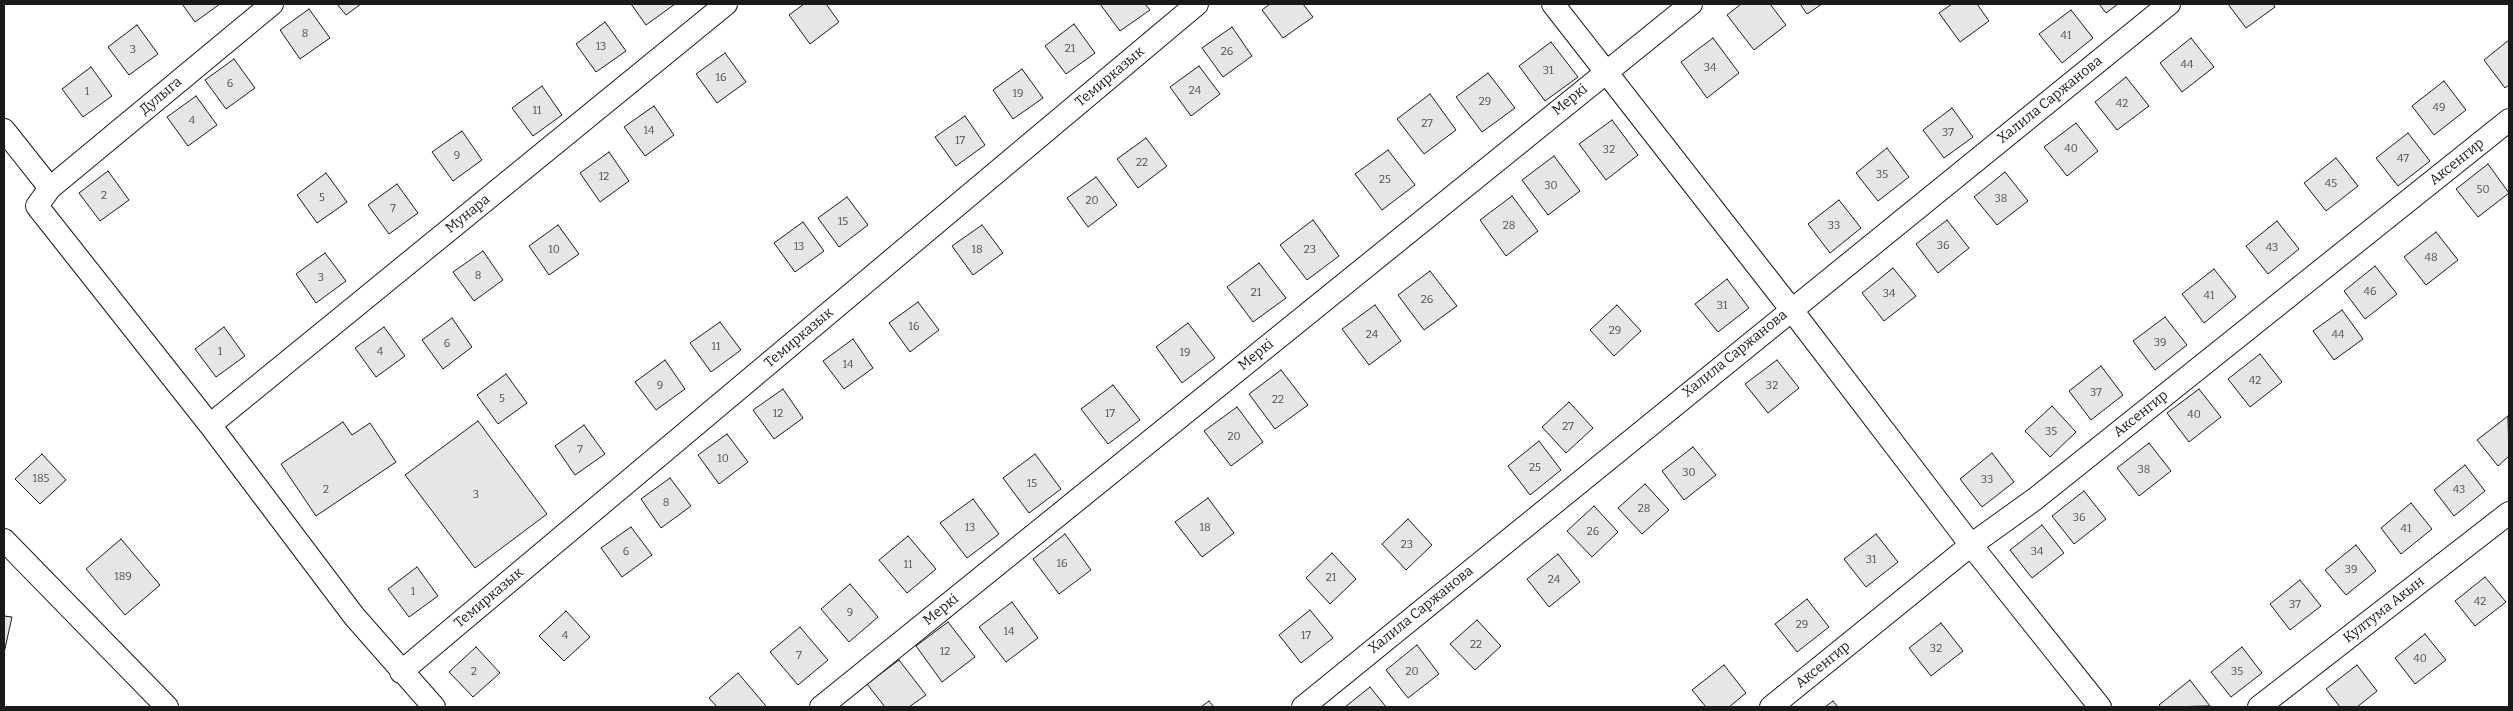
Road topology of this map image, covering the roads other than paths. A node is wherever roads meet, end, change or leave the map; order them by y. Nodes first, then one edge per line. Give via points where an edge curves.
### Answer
1 (272, 4) edge
2 (726, 4) edge
3 (1197, 4) edge
4 (1553, 4) edge
5 (1691, 4) edge
6 (2170, 4) edge
7 (1606, 71) junction
8 (2509, 120) edge
9 (4, 130) edge
10 (50, 188) junction
11 (1791, 309) junction
12 (210, 425) junction
13 (2509, 512) edge
14 (4, 540) edge
15 (1971, 545) junction
16 (402, 672) junction
17 (167, 707) edge
18 (434, 707) edge
19 (822, 707) edge
20 (1303, 707) edge
21 (1771, 707) edge
22 (2100, 707) edge
23 (2259, 707) edge

1 - 10 street, Дулыга
2 - 12 street, Мунара
3 - 16 street, Темирказык
4 - 7 street
5 - 7 street, Меркі
6 - 11 street, Халила Саржанова
7 - 11 street
7 - 19 street, Меркі
8 - 15 street, Аксенгир via 2043,492
9 - 10 street
10 - 12 street via 37,206
11 - 15 street
11 - 20 street, Халила Саржанова
12 - 16 street via 354,616
13 - 23 street, Култума Акын
14 - 17 street
15 - 21 street, Аксенгир
15 - 22 street
16 - 18 street

